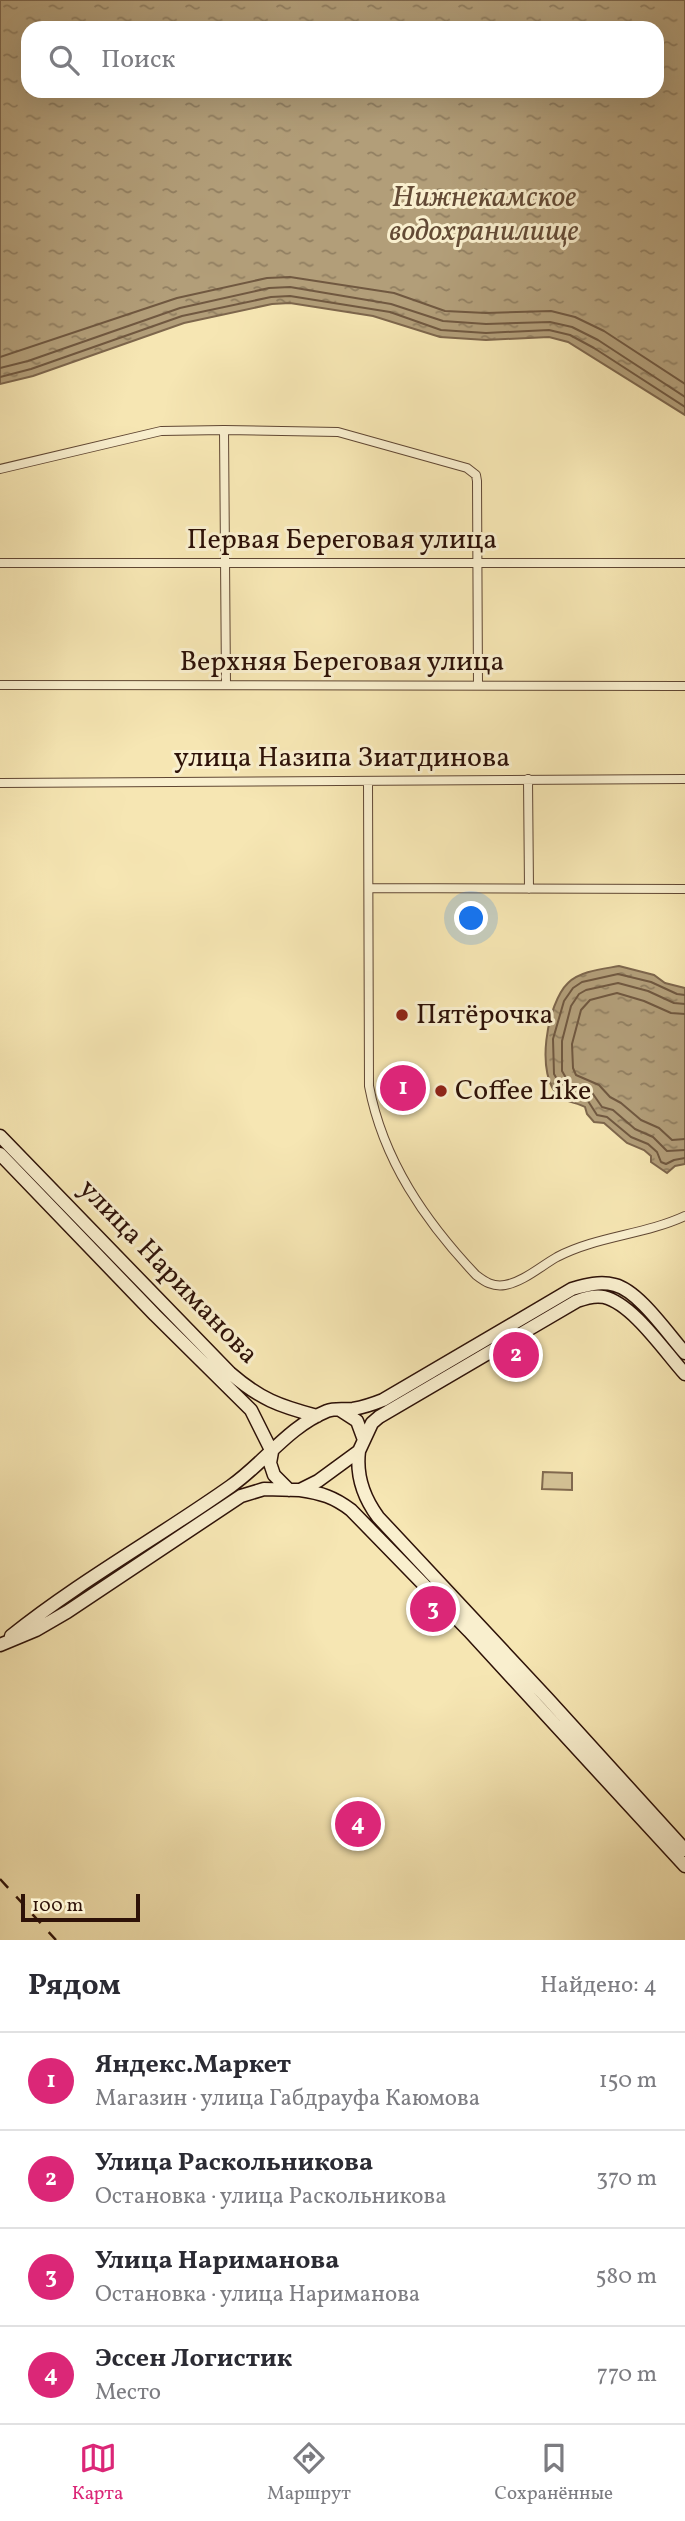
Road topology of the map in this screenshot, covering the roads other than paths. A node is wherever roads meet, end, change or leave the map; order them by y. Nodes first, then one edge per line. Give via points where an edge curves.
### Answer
1 (224, 430) junction
2 (0, 468) edge
3 (479, 562) junction
4 (0, 563) edge
5 (227, 563) junction
6 (685, 563) edge
7 (0, 685) edge
8 (226, 685) junction
9 (478, 685) junction
10 (685, 686) edge
11 (528, 779) junction
12 (685, 779) edge
13 (368, 780) junction
14 (0, 783) edge
15 (369, 888) junction
16 (529, 889) junction
17 (685, 889) edge
18 (0, 1136) edge
19 (0, 1154) edge
20 (685, 1216) edge
21 (685, 1353) edge
22 (685, 1374) edge
23 (340, 1410) junction
24 (317, 1416) junction
25 (362, 1446) junction
26 (272, 1452) junction
27 (295, 1490) junction
28 (0, 1645) edge
29 (685, 1850) edge
30 (685, 1866) edge

1 - 2 street via 161,431
1 - 3 street via 338,432 467,468 477,481
1 - 5 street
3 - 5 street, Первая Береговая улица
3 - 6 street, Первая Береговая улица
3 - 9 street
4 - 5 street, Первая Береговая улица
5 - 8 street
7 - 8 street, Верхняя Береговая улица
8 - 9 street, Верхняя Береговая улица
9 - 10 street, Верхняя Береговая улица
11 - 12 street, улица Назипа Зиатдинова
11 - 13 street, улица Назипа Зиатдинова
11 - 16 street
13 - 14 street, улица Назипа Зиатдинова
13 - 15 street
15 - 16 street
15 - 20 street via 369,1086 374,1108 403,1180 429,1222 464,1262 484,1281 512,1283 576,1248
16 - 17 street
18 - 24 main road, улица Нариманова via 230,1373 253,1393
19 - 26 main road, улица Нариманова via 251,1410
21 - 23 main road via 629,1293 612,1284 592,1283 572,1289 383,1400
22 - 25 main road via 626,1310 604,1297 587,1297 379,1417
23 - 24 main road
23 - 25 main road via 357,1421
24 - 26 main road via 284,1437
25 - 27 main road via 333,1471
25 - 29 main road via 358,1462 361,1483 378,1517
26 - 27 main road, улица Нариманова via 274,1475
26 - 28 main road via 233,1485 56,1602
27 - 28 main road via 264,1489 242,1496 67,1612
27 - 30 main road via 322,1493 351,1510

